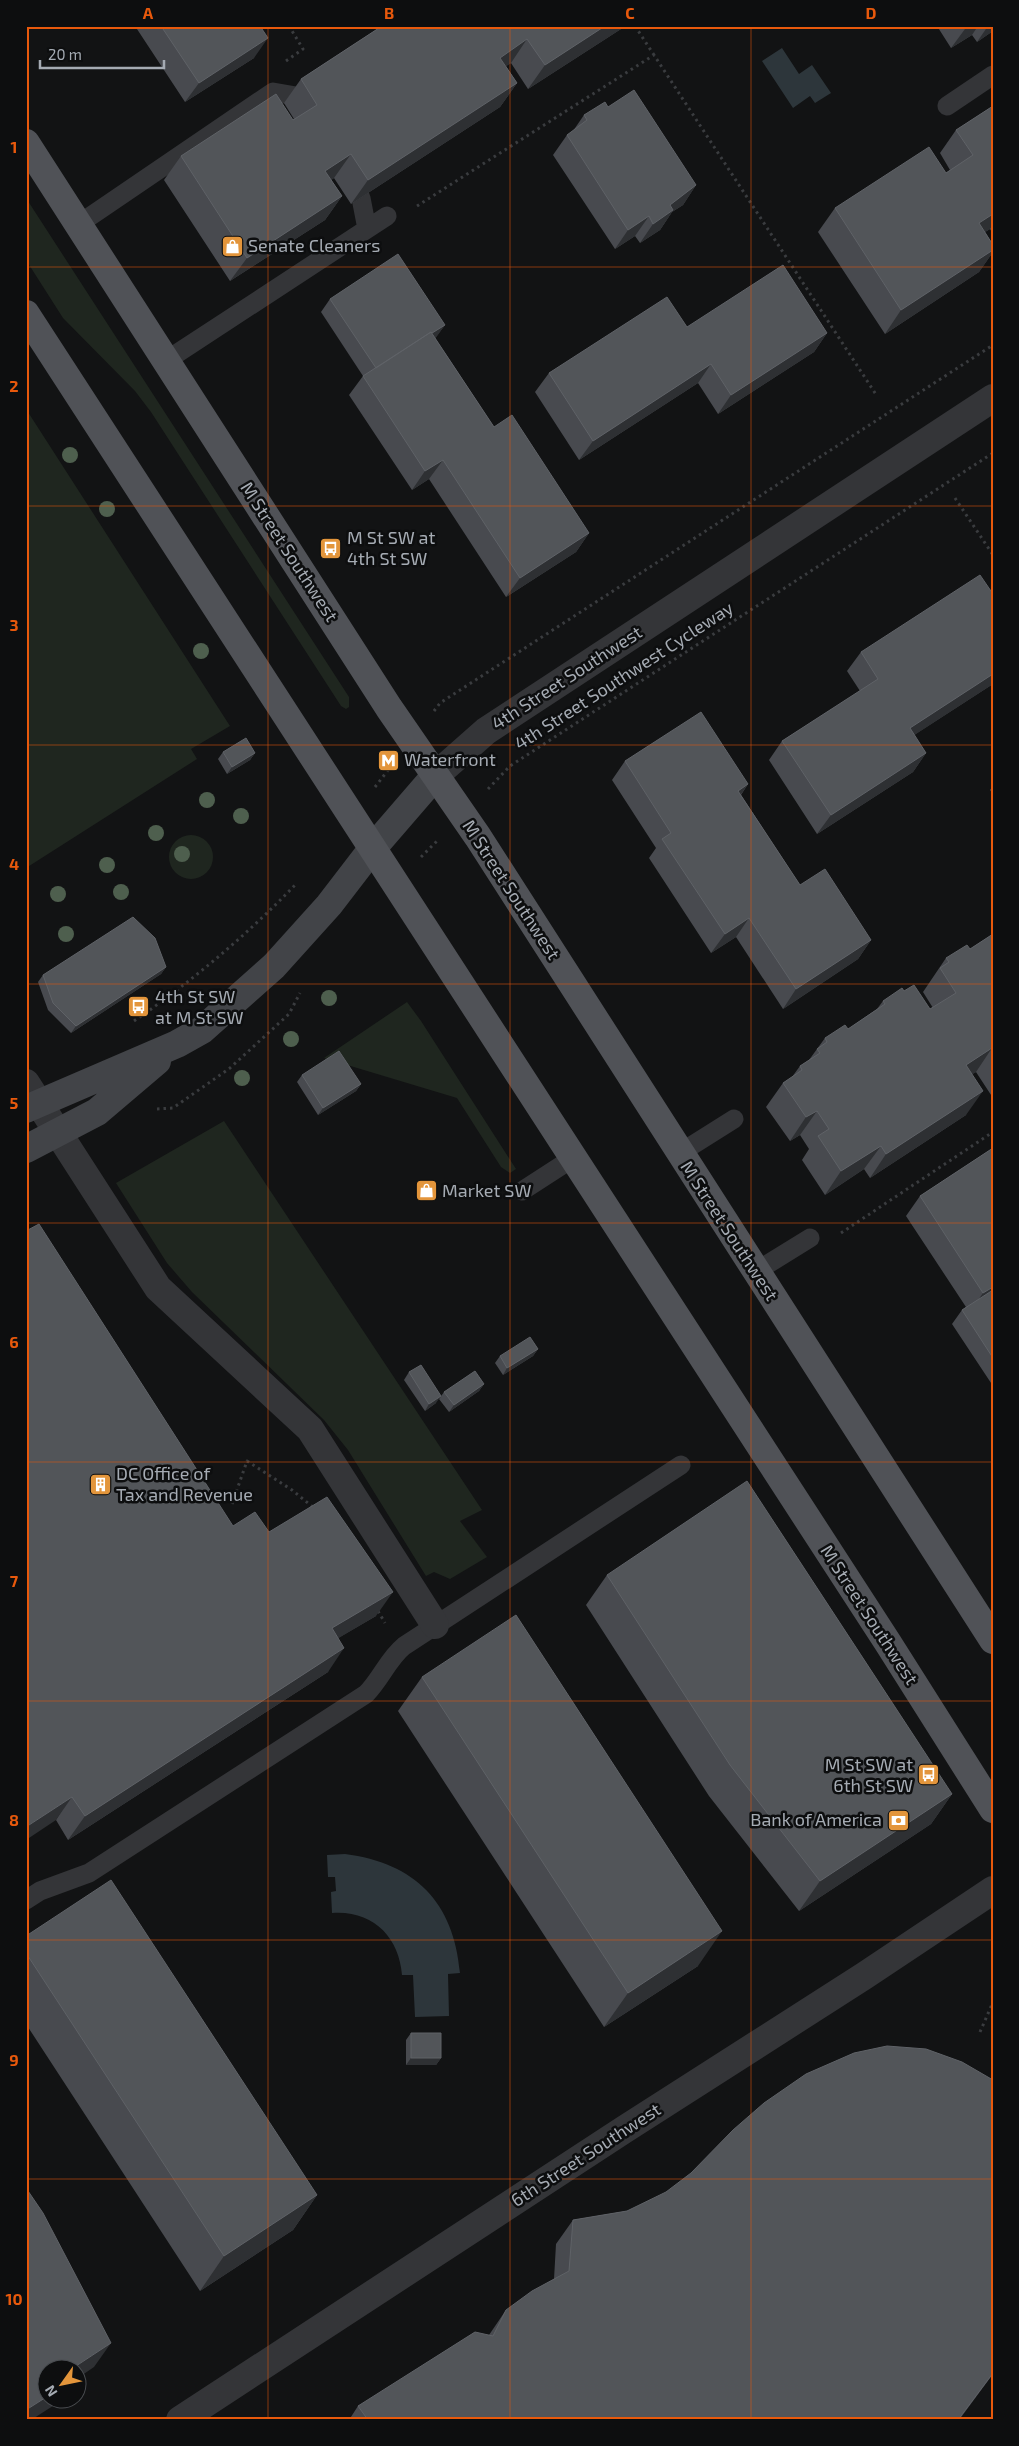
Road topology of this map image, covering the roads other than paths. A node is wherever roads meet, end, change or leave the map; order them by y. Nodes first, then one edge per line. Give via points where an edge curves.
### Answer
1 (993, 75) edge
2 (296, 96) dead end
3 (947, 106) dead end
4 (26, 143) edge
5 (361, 198) edge
6 (387, 216) dead end
7 (79, 224) junction
8 (367, 229) junction
9 (26, 314) edge
10 (167, 360) junction
11 (993, 398) edge
12 (435, 776) junction
13 (372, 849) junction
14 (177, 1044) junction
15 (30, 1098) edge
16 (734, 1119) dead end
17 (58, 1134) junction
18 (26, 1149) edge
19 (680, 1153) junction
20 (573, 1158) junction
21 (522, 1191) dead end
22 (810, 1238) dead end
23 (755, 1272) junction
24 (681, 1465) dead end
25 (435, 1625) junction
26 (993, 1640) edge
27 (993, 1809) edge
28 (993, 1890) edge
29 (26, 1900) edge
30 (180, 2420) edge

1 - 3 lane
2 - 7 lane via 273,92
4 - 7 main road, M Street Southwest
5 - 8 lane
6 - 8 lane
7 - 10 main road, M Street Southwest
8 - 10 lane
9 - 13 main road, M Street Southwest
10 - 12 main road, M Street Southwest
11 - 12 street, 4th Street Southwest via 486,731
12 - 13 main road, 4th Street Southwest
12 - 19 main road, M Street Southwest
13 - 14 main road, 4th Street Southwest via 329,905 274,966 202,1030
13 - 20 main road, M Street Southwest
14 - 15 main road, 4th Street Southwest
14 - 17 main road, 4th Street Southwest via 97,1112
15 - 17 street
16 - 19 lane
17 - 18 main road, 4th Street Southwest
17 - 25 street via 158,1288 310,1429
19 - 23 main road, M Street Southwest
20 - 21 lane
20 - 27 main road, M Street Southwest
22 - 23 lane
23 - 26 main road, M Street Southwest
24 - 25 lane
25 - 29 lane via 392,1656 378,1681 366,1694 89,1873 40,1891
28 - 30 street, 6th Street Southwest

